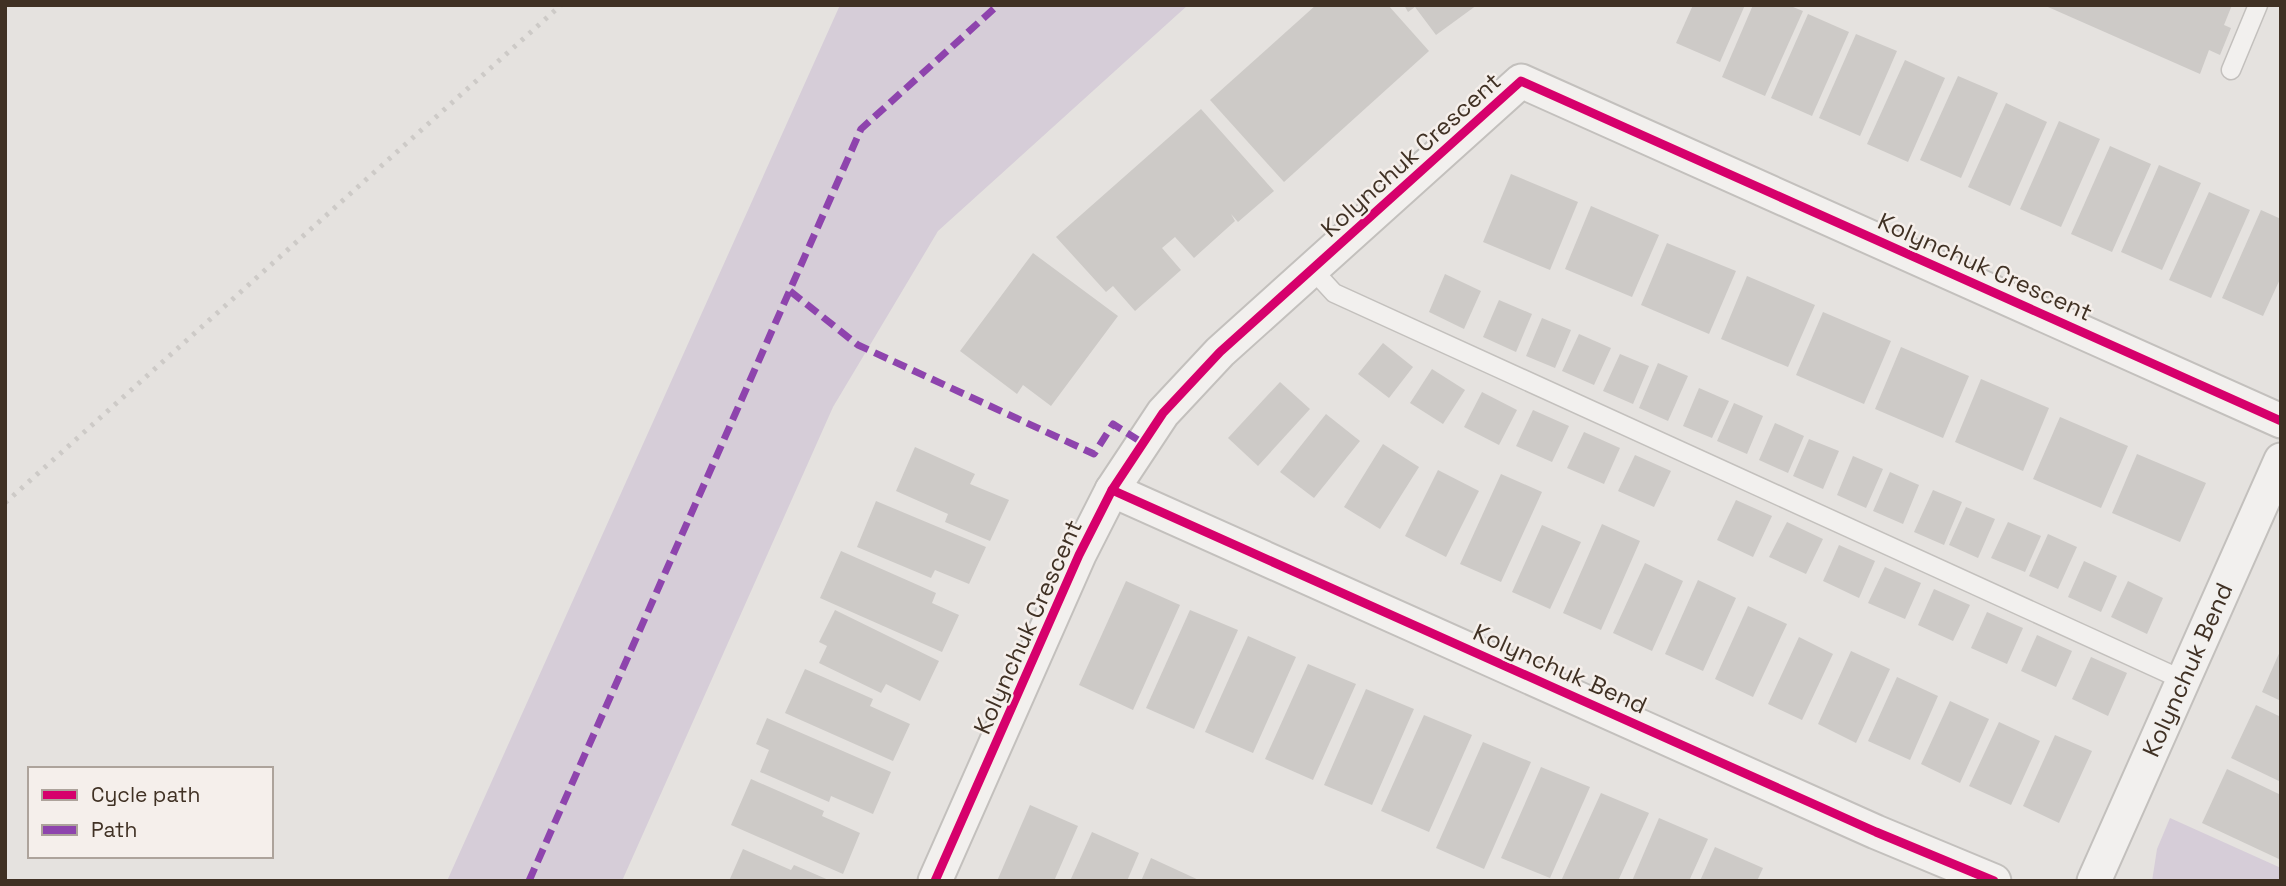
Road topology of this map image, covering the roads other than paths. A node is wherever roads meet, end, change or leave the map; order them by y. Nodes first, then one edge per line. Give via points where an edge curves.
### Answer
1 (2258, 5) edge
2 (2231, 70) dead end
3 (1312, 269) junction
4 (2281, 421) edge
5 (2281, 460) edge
6 (1112, 490) junction
7 (2183, 680) junction
8 (935, 881) edge
9 (1994, 881) edge
10 (2094, 881) edge

1 - 2 lane
3 - 4 street, Kolynchuk Crescent via 1521,81
3 - 6 street, Kolynchuk Crescent via 1220,352 1163,412
3 - 7 lane via 1334,293
5 - 7 street, Kolynchuk Bend
6 - 8 street, Kolynchuk Crescent
6 - 9 street, Kolynchuk Bend
7 - 10 street, Kolynchuk Bend

